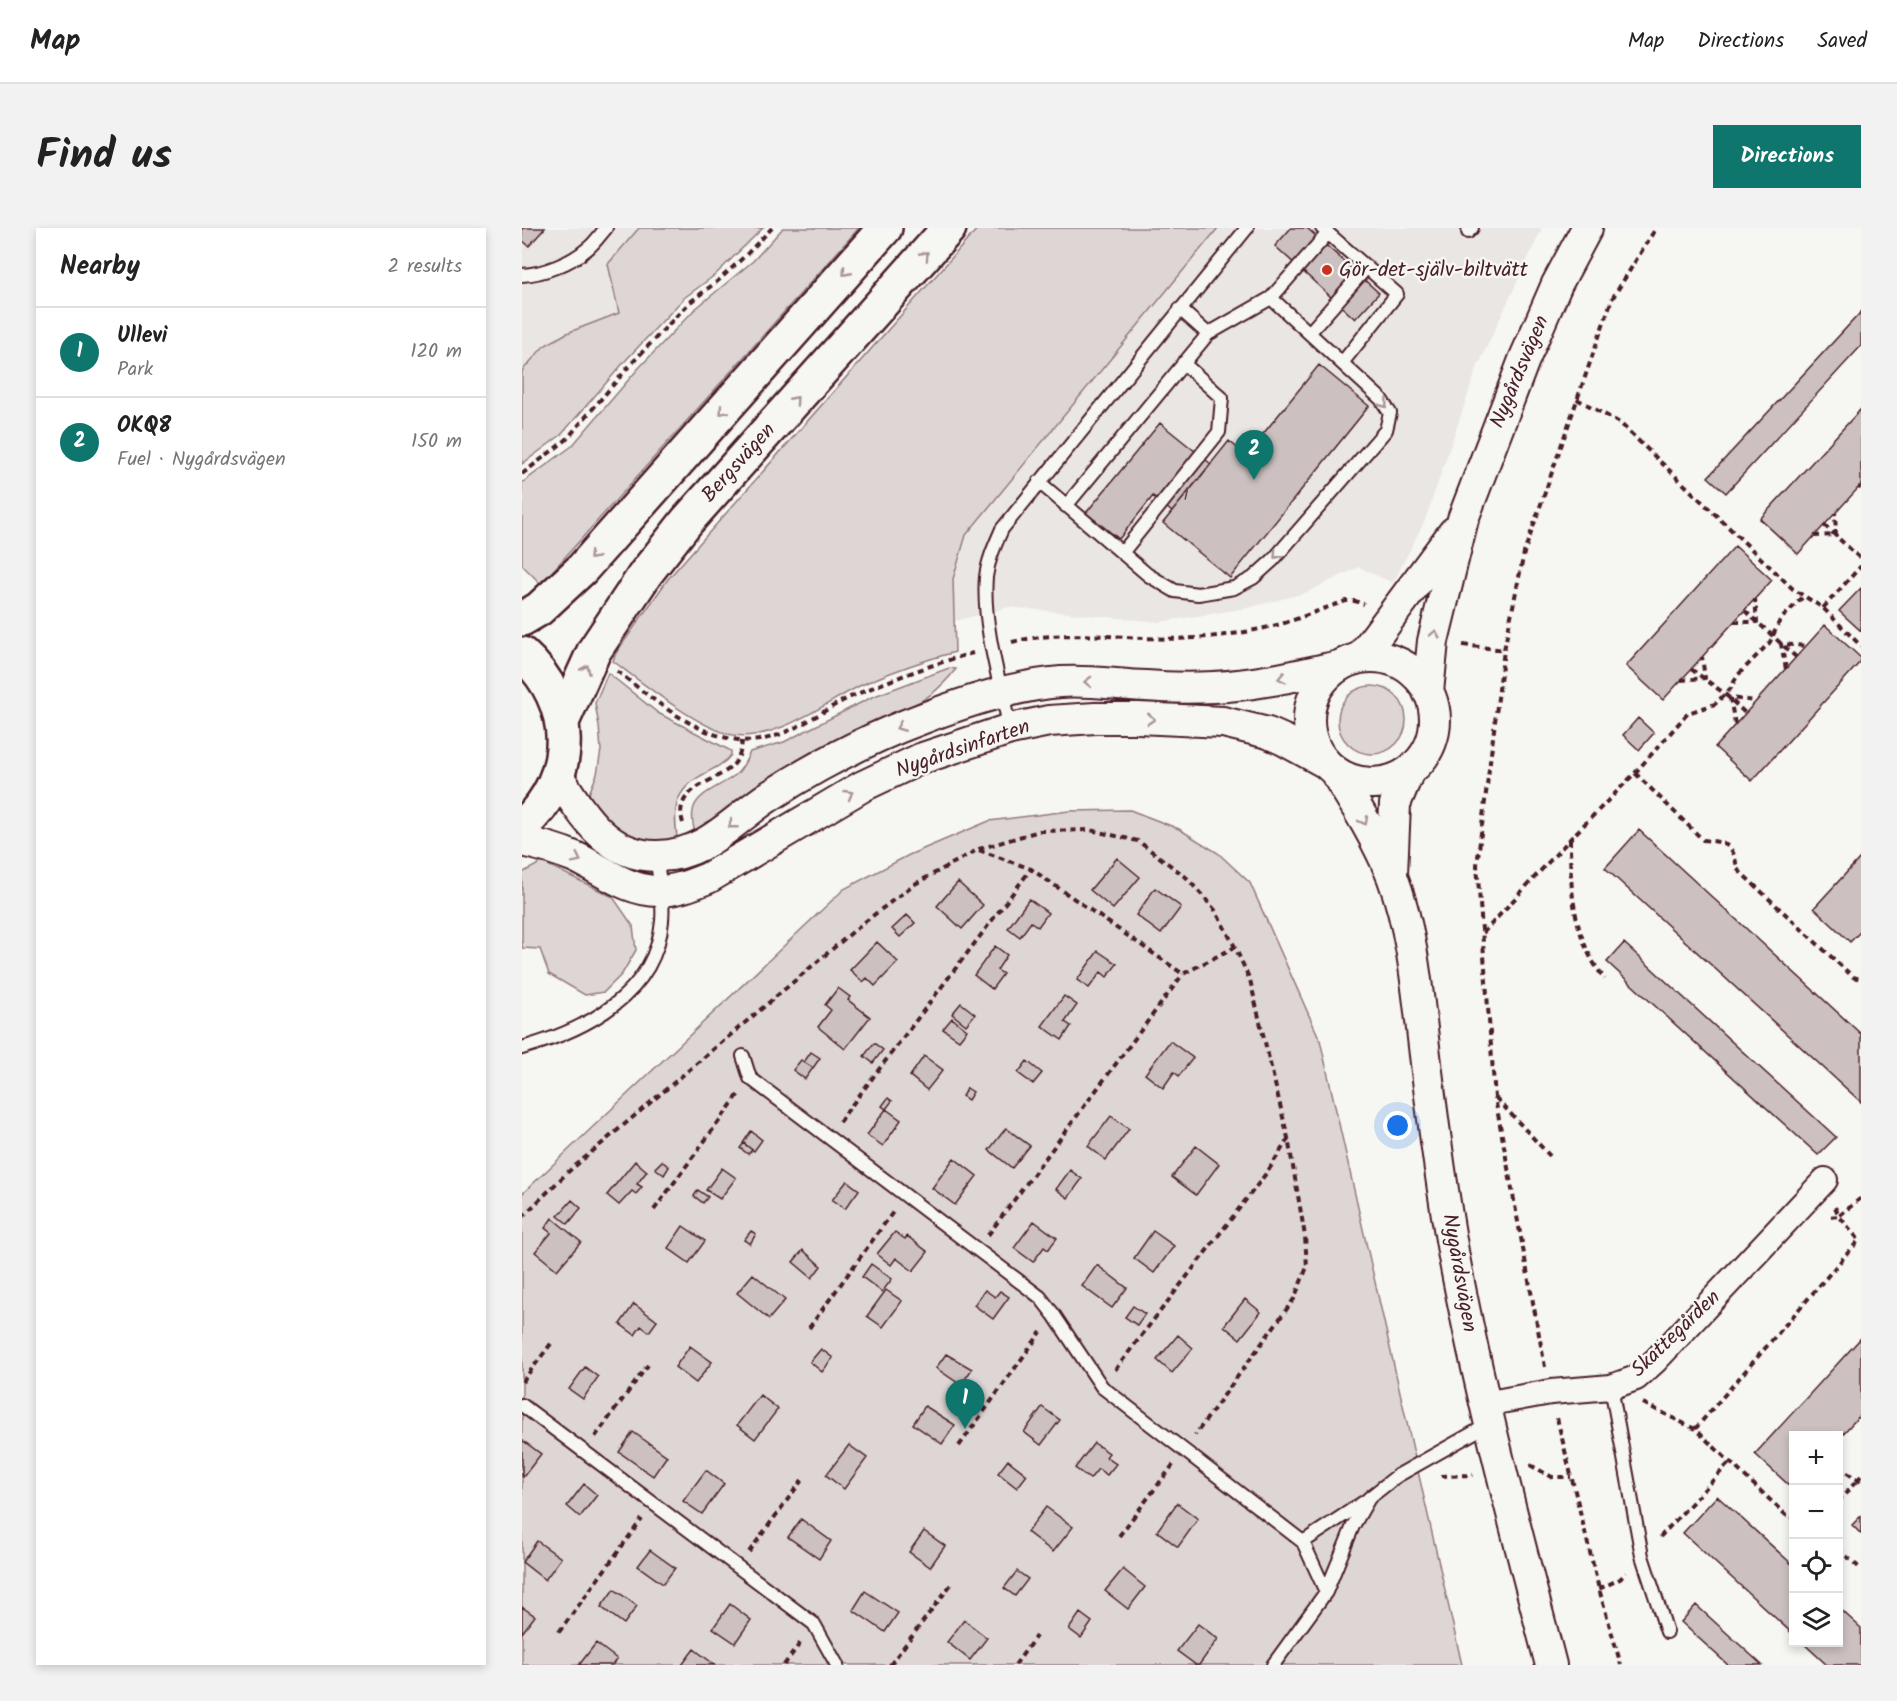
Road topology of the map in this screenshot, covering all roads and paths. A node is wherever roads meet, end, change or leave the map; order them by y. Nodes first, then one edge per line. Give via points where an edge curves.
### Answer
1 (606, 228) edge
2 (772, 228) edge
3 (885, 228) edge
4 (949, 228) edge
5 (1247, 228) edge
6 (1587, 228) edge
7 (1656, 228) edge
8 (1325, 230) edge
9 (1368, 267) junction
10 (522, 275) edge
11 (1271, 298) junction
12 (1180, 309) junction
13 (1310, 332) junction
14 (1208, 334) junction
15 (1183, 363) junction
16 (1342, 363) junction
17 (1577, 399) junction
18 (522, 474) edge
19 (1039, 482) junction
20 (1066, 506) junction
21 (1835, 513) dead end
22 (1463, 519) junction
23 (1824, 525) dead end
24 (1836, 535) junction
25 (1814, 536) dead end
26 (1122, 553) junction
27 (1861, 559) edge
28 (1861, 566) edge
29 (1804, 596) junction
30 (1755, 599) dead end
31 (1823, 608) junction
32 (1745, 611) dead end
33 (522, 619) edge
34 (1734, 622) dead end
35 (1757, 622) junction
36 (1772, 635) junction
37 (1781, 644) junction
38 (1806, 646) dead end
39 (1861, 646) edge
40 (522, 654) edge
41 (1702, 657) dead end
42 (1796, 657) dead end
43 (1350, 662) junction
44 (1691, 669) dead end
45 (1786, 669) dead end
46 (1705, 678) junction
47 (1681, 680) dead end
48 (1428, 692) junction
49 (1002, 693) junction
50 (1725, 694) junction
51 (1730, 698) junction
52 (1756, 701) dead end
53 (1745, 713) dead end
54 (562, 722) junction
55 (1735, 724) dead end
56 (1010, 729) junction
57 (1330, 767) junction
58 (1409, 771) junction
59 (1635, 773) junction
60 (558, 776) junction
61 (522, 826) edge
62 (1570, 839) junction
63 (522, 841) edge
64 (979, 849) junction
65 (656, 857) junction
66 (1031, 869) junction
67 (1392, 877) junction
68 (660, 891) junction
69 (1482, 933) junction
70 (1235, 946) junction
71 (1183, 974) junction
72 (1605, 979) dead end
73 (1861, 979) edge
74 (522, 1048) edge
75 (743, 1056) dead end
76 (750, 1078) junction
77 (1495, 1098) junction
78 (828, 1137) junction
79 (1288, 1138) junction
80 (1550, 1156) dead end
81 (1825, 1180) dead end
82 (905, 1195) junction
83 (654, 1210) dead end
84 (1839, 1216) dead end
85 (522, 1217) edge
86 (1860, 1241) edge
87 (977, 1250) junction
88 (1054, 1315) junction
89 (809, 1328) dead end
90 (553, 1341) dead end
91 (648, 1365) dead end
92 (522, 1382) edge
93 (1102, 1387) junction
94 (1611, 1387) junction
95 (1551, 1392) junction
96 (522, 1405) edge
97 (1486, 1414) junction
98 (1695, 1429) junction
99 (959, 1446) dead end
100 (1184, 1451) junction
101 (584, 1452) junction
102 (1730, 1462) junction
103 (1500, 1469) junction
104 (1843, 1469) edge
105 (1571, 1477) junction
106 (1433, 1479) dead end
107 (1860, 1479) edge
108 (801, 1480) dead end
109 (1369, 1498) junction
110 (1843, 1498) edge
111 (653, 1504) junction
112 (1789, 1516) edge
113 (1119, 1536) dead end
114 (1303, 1542) junction
115 (1843, 1553) edge
116 (1642, 1556) junction
117 (738, 1567) junction
118 (1861, 1569) edge
119 (952, 1583) dead end
120 (1599, 1589) junction
121 (1326, 1592) junction
122 (559, 1632) dead end
123 (1667, 1632) dead end
124 (1036, 1636) dead end
125 (837, 1665) edge
126 (890, 1665) edge
127 (1015, 1665) edge
128 (1273, 1665) edge
129 (1551, 1665) edge
130 (1621, 1665) edge

1 - 10 lane via 587,249 561,264
2 - 18 path via 726,274 689,303 566,440
3 -> 33 main road via 582,569 539,609
54 -> 4 main road, Bergsvägen via 594,651 653,564
5 - 12 lane
6 - 22 street, Nygårdsvägen via 1524,360
7 - 17 path via 1612,299
8 - 9 lane
8 - 11 lane
9 - 13 lane
9 - 16 lane via 1397,294
11 - 13 lane
11 - 14 lane
12 - 14 lane
12 - 19 lane
13 - 16 lane
14 - 15 lane
15 - 20 lane
15 - 26 lane via 1222,398 1219,432
16 -> 26 lane via 1382,399 1390,413 1386,430 1274,560 1253,579 1234,588 1198,594 1175,591
17 - 29 path via 1620,423
17 - 69 path via 1524,553 1504,650 1477,865
19 - 20 lane
19 - 49 lane via 1002,529 986,576 985,601
20 - 26 lane
21 - 24 path
22 - 43 street, Nygårdsvägen
48 -> 22 street, Nygårdsvägen via 1433,641
23 - 24 path
24 - 25 path
24 - 27 path
28 - 31 path
29 - 31 path
29 - 36 path via 1780,620
30 - 35 path
31 - 39 path
32 - 35 path
34 - 35 path
35 - 36 path
36 - 37 path
36 - 50 path
37 - 38 path
37 - 42 path
37 - 45 path
40 - 54 main road via 549,685
41 - 46 path
43 - 48 street via 1387,659 1400,664
43 -> 49 street, Nygårdsinfarten via 1261,682 1215,687 1060,682
43 - 57 street via 1320,685 1310,711 1312,739
44 - 46 path
46 - 47 path
46 - 50 path
48 - 58 street via 1434,713 1433,735 1424,755
49 - 56 lane
49 -> 65 street, Nygårdsinfarten via 881,735 766,798 716,838 675,855
50 - 51 path
50 - 59 path via 1715,704 1688,713
51 - 52 path
51 - 53 path
51 - 55 path
54 - 60 main road
56 -> 57 street, Nygårdsinfarten via 1095,718 1223,722 1268,733
68 -> 56 street, Nygårdsinfarten via 708,878 863,786 920,759
57 - 58 street via 1366,783 1388,781
57 -> 67 street, Nygårdsvägen via 1362,816
58 - 67 street, Nygårdsvägen via 1395,804
59 - 62 path
59 - 73 path via 1703,840 1722,841 1732,849 1737,869 1853,977
60 - 61 main road via 542,806
60 - 65 street, Nygårdsinfarten via 604,838 637,854
62 - 69 path
62 - 72 path via 1575,915 1592,962
63 -> 68 street, Nygårdsinfarten via 576,858 637,888
64 - 66 path
64 - 70 path via 1039,831 1090,830 1138,841 1186,877 1215,910
64 - 85 path via 913,885 862,924 568,1172
65 - 68 lane
66 - 71 path
66 - 78 path
67 - 97 street, Nygårdsvägen via 1407,931 1454,1255
68 - 74 lane via 663,919 658,944 649,967 634,987 591,1020
69 - 77 path
70 - 71 path
70 - 79 path via 1250,980
71 - 87 path
75 - 76 lane
76 - 78 lane
76 - 83 path
77 - 80 path
77 - 95 path via 1538,1341
78 - 82 lane
79 - 93 path via 1268,1171
79 - 100 path via 1305,1236 1306,1267 1294,1299
81 - 94 street, Skattegården via 1655,1361 1636,1378
82 - 87 lane
82 - 89 path
84 - 86 path
86 - 98 path
87 - 88 lane via 1040,1297
88 - 93 lane
88 - 99 path
90 - 92 path
91 - 101 path
93 - 100 lane
94 - 95 street, Skattegården
94 - 98 path
94 - 116 lane
95 - 97 street, Skattegården
95 - 105 path
96 - 101 lane
97 - 103 street, Nygårdsvägen
97 - 109 lane
98 - 102 path
100 - 113 path
100 - 114 lane
101 - 111 lane
102 - 112 path
102 - 116 path
103 - 105 path via 1522,1463 1552,1477
103 - 106 path
103 - 129 street, Nygårdsvägen
104 - 107 path
105 - 120 path
107 - 110 path
108 - 117 path
109 - 114 lane
109 - 121 lane
111 - 117 lane
111 - 122 path
114 - 121 lane
115 - 118 path
116 - 120 path via 1620,1579
116 - 123 lane
117 - 125 lane via 814,1624
119 - 126 path
120 - 130 path
121 - 128 lane
124 - 127 path

